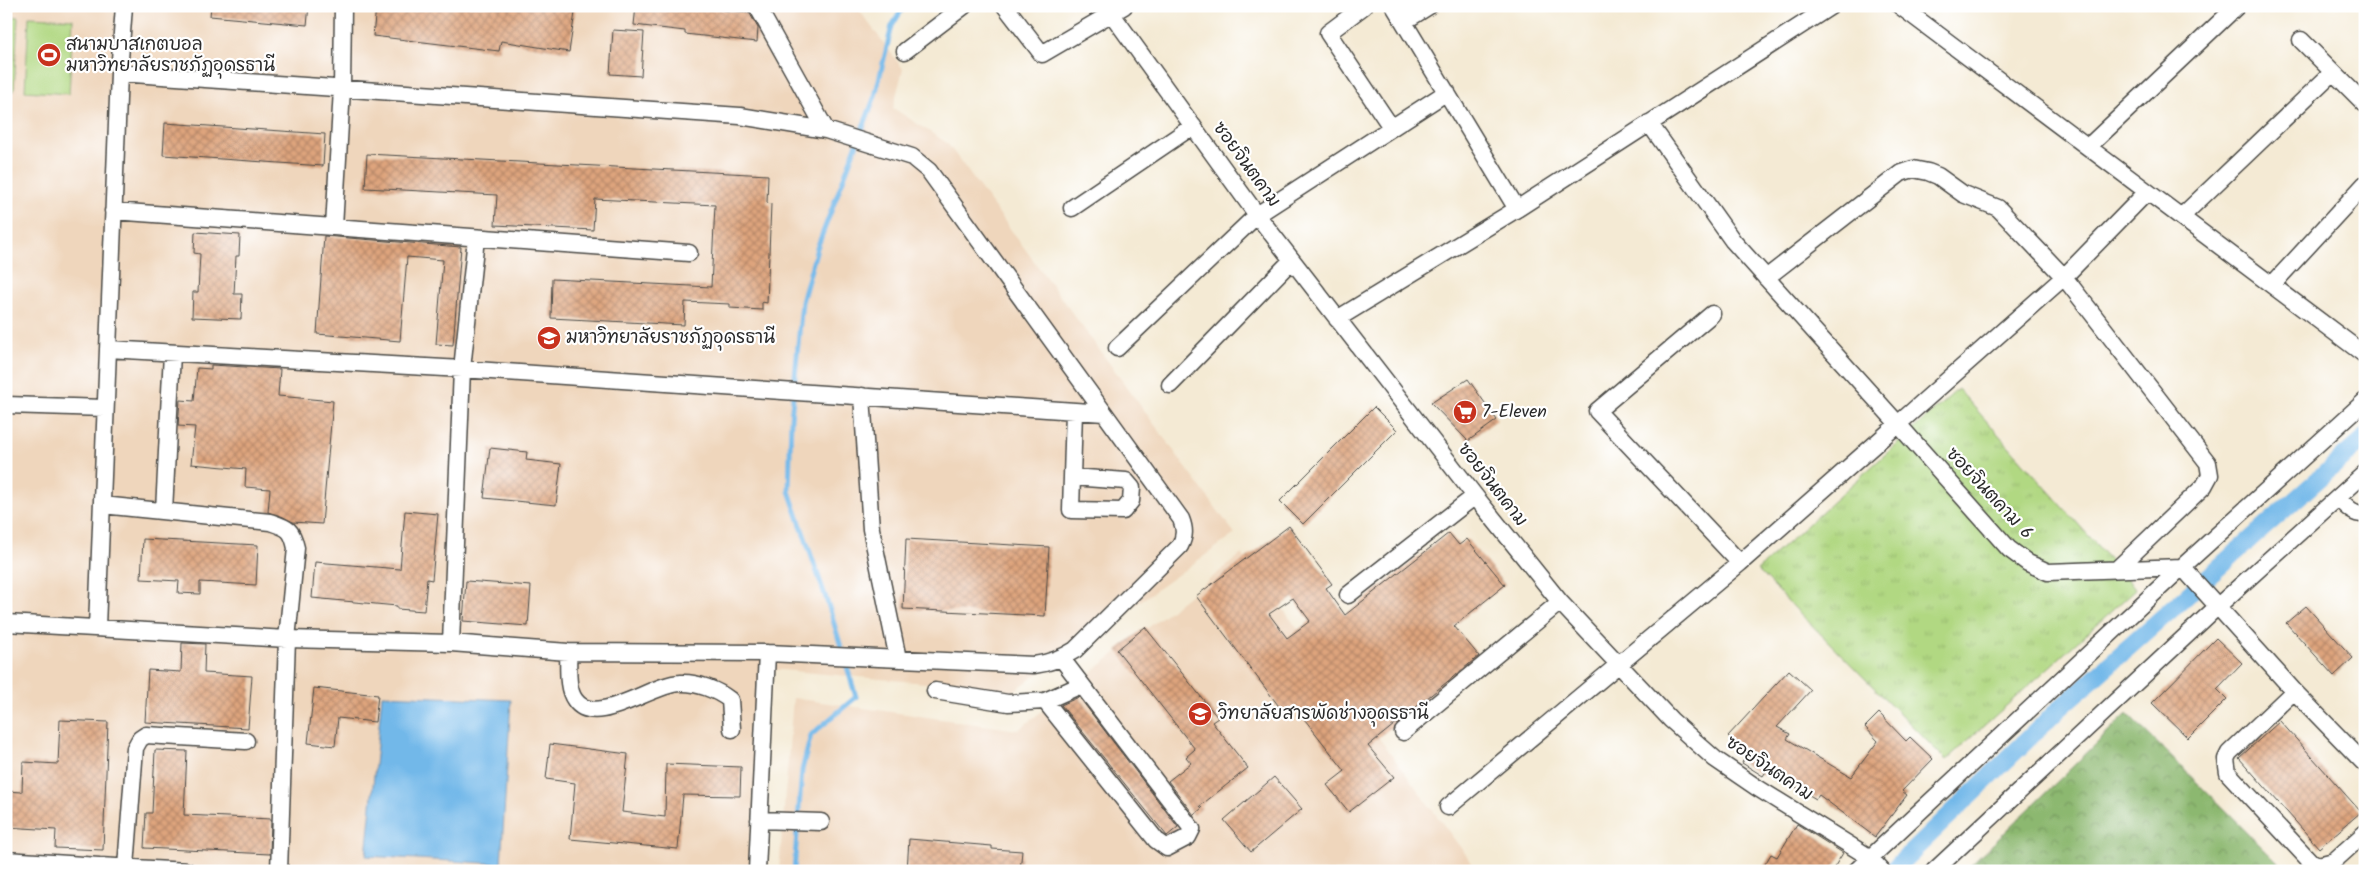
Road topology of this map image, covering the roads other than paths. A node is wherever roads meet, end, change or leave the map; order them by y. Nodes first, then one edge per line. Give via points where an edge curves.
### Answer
1 (124, 6) edge
2 (343, 6) edge
3 (757, 6) edge
4 (964, 6) edge
5 (1005, 6) edge
6 (1364, 6) edge
7 (1394, 6) edge
8 (1429, 6) edge
9 (1831, 6) edge
10 (1900, 6) edge
11 (2237, 6) edge
12 (1114, 9) edge
13 (1405, 21) junction
14 (2301, 40) dead end
15 (906, 51) dead end
16 (2333, 72) junction
17 (119, 74) junction
18 (342, 89) junction
19 (1447, 92) junction
20 (2365, 104) edge
21 (1649, 123) junction
22 (1192, 126) junction
23 (1391, 127) junction
24 (826, 130) junction
25 (2088, 147) junction
26 (2365, 184) edge
27 (2147, 192) junction
28 (1072, 208) dead end
29 (1517, 209) junction
30 (113, 211) junction
31 (1257, 215) junction
32 (2181, 217) junction
33 (334, 227) junction
34 (476, 238) junction
35 (689, 254) dead end
36 (1292, 260) junction
37 (2064, 277) junction
38 (1766, 278) junction
39 (2272, 285) junction
40 (1712, 314) dead end
41 (1337, 319) junction
42 (1118, 348) dead end
43 (108, 349) junction
44 (172, 353) junction
45 (2365, 355) edge
46 (462, 369) junction
47 (1170, 385) dead end
48 (862, 396) junction
49 (2365, 401) edge
50 (6, 404) edge
51 (105, 408) junction
52 (1074, 411) junction
53 (1104, 413) junction
54 (1898, 424) junction
55 (2365, 473) edge
56 (1072, 477) dead end
57 (1475, 496) junction
58 (2338, 498) junction
59 (102, 505) junction
60 (164, 511) junction
61 (2365, 514) edge
62 (1740, 563) junction
63 (2183, 568) junction
64 (2117, 569) junction
65 (1348, 595) dead end
66 (1560, 602) junction
67 (2217, 605) junction
68 (6, 623) edge
69 (97, 627) junction
70 (286, 639) junction
71 (451, 642) junction
72 (568, 652) junction
73 (767, 653) junction
74 (898, 659) junction
75 (1062, 659) junction
76 (1620, 666) junction
77 (1081, 684) junction
78 (935, 690) dead end
79 (2294, 690) junction
80 (1045, 700) junction
81 (732, 729) dead end
82 (1403, 732) dead end
83 (246, 740) dead end
84 (2365, 764) edge
85 (1448, 807) dead end
86 (759, 820) junction
87 (816, 822) dead end
88 (2365, 833) edge
89 (6, 860) edge
90 (1876, 864) edge
91 (126, 867) junction
92 (98, 868) edge
93 (187, 871) edge
94 (279, 871) edge
95 (757, 871) edge
96 (1856, 871) edge
97 (1934, 871) edge

1 - 17 street
2 - 18 street
3 - 24 street
4 - 15 street
5 - 12 street via 1042,54
6 - 23 street via 1328,33
7 - 13 street
8 - 13 street
9 - 21 street
10 - 25 street
11 - 25 street
12 - 22 street, ซอยจินตคาม
13 - 19 street
14 - 16 street
16 - 20 street
16 - 32 street
17 - 18 street
17 - 30 street
18 - 24 street via 740,116
18 - 33 street
19 - 23 street
19 - 29 street
21 - 29 street
21 - 38 street, ซอยจินตคาม 6 via 1733,241
22 - 28 street
22 - 31 street, ซอยจินตคาม
23 - 31 street
24 - 53 street via 912,157 929,171
25 - 27 street
26 - 39 street
27 - 32 street
27 - 37 street
29 - 41 street
30 - 33 street
30 - 43 street
31 - 36 street, ซอยจินตคาม
31 - 42 street
32 - 39 street
33 - 34 street
34 - 35 street
34 - 46 street
36 - 41 street, ซอยจินตคาม
36 - 47 street
37 - 38 street via 1998,208 1963,194 1938,176 1913,169 1901,173
37 - 54 street
37 - 64 street via 2208,463 2210,475 2204,486
38 - 54 street, ซอยจินตคาม 6
39 - 45 street
40 - 62 street via 1597,411
41 - 57 street, ซอยจินตคาม
43 - 44 street
43 - 51 street
44 - 46 street
44 - 60 street
46 - 48 street
46 - 71 street
48 - 52 street
48 - 74 street via 871,528
49 - 63 street
50 - 51 street
51 - 59 street
52 - 53 street
52 - 56 street
53 - 75 street via 1181,519 1184,538 1180,546
54 - 62 street
54 - 64 street, ซอยจินตคาม 6 via 2009,549 2028,563 2048,572
55 - 58 street
57 - 65 street
57 - 66 street, ซอยจินตคาม
58 - 61 street via 2358,514
58 - 67 street
59 - 60 street
59 - 69 street
60 - 70 street via 270,522 287,527 294,535 296,548
62 - 76 street
63 - 64 street, ซอยจินตคาม 6
63 - 67 street
63 - 90 street via 1955,780
66 - 76 street, ซอยจินตคาม
66 - 82 street
67 - 79 street
67 - 97 street
68 - 69 street
69 - 70 street
70 - 71 street
70 - 94 street
71 - 72 street
72 - 73 street
72 - 81 street via 570,690 582,708 594,711 610,709 657,687 681,682 703,686 730,700
73 - 74 street
73 - 86 street
74 - 75 street via 1034,665
75 - 77 street
76 - 85 street
76 - 90 street, ซอยจินตคาม via 1671,720 1715,759
77 - 80 street
77 - 80 street via 1192,829 1188,837 1167,848 1156,840
78 - 80 street via 1008,703
79 - 84 street
79 - 88 street via 2229,753 2226,759 2228,773 2310,861 2318,865 2334,861
83 - 91 street via 146,735 140,739 135,748
86 - 87 street
86 - 95 street
89 - 92 street
90 - 96 street
91 - 92 street
91 - 93 street

